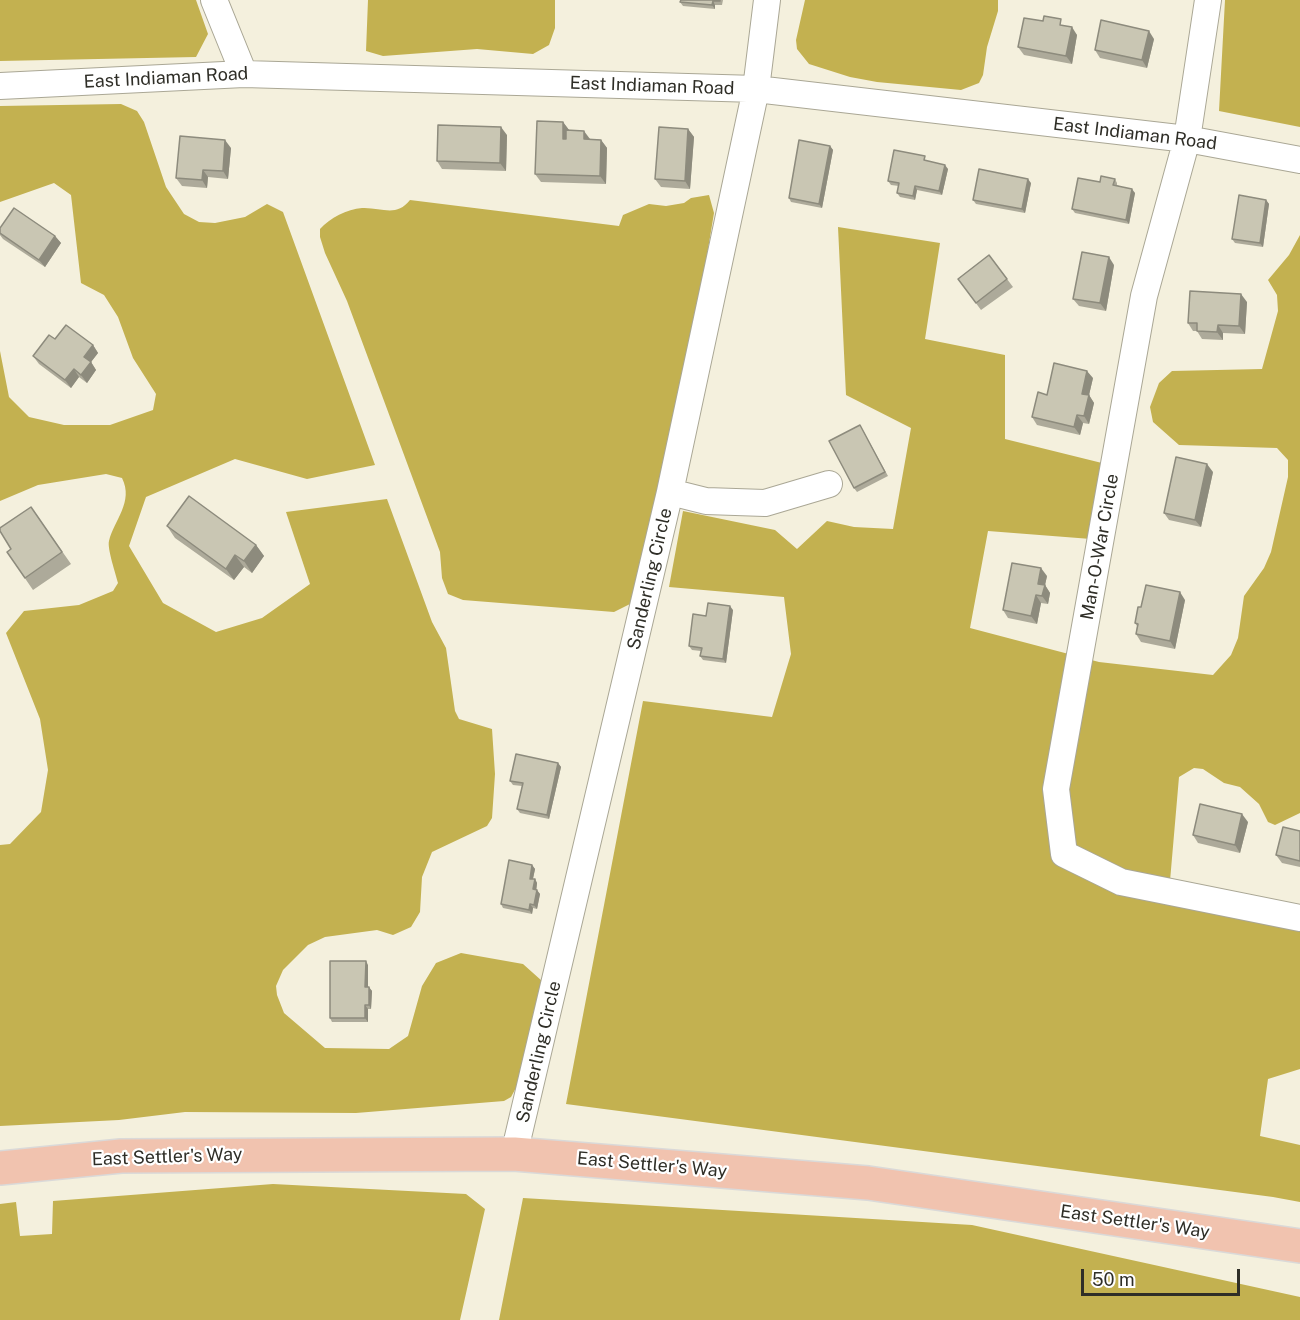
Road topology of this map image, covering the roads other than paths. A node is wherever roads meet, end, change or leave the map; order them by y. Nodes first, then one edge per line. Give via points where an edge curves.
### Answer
1 (214, 0) edge
2 (767, 0) edge
3 (1208, 0) edge
4 (244, 74) junction
5 (0, 86) edge
6 (756, 89) junction
7 (1187, 139) junction
8 (1300, 160) edge
9 (829, 484) dead end
10 (670, 492) junction
11 (1300, 918) edge
12 (514, 1154) junction
13 (0, 1168) edge
14 (1300, 1246) edge

1 - 4 street
2 - 6 street, Sanderling Circle
3 - 7 street, Man-O-War Circle
4 - 5 street, East Indiaman Road
4 - 6 street, East Indiaman Road
6 - 7 street, East Indiaman Road
6 - 10 street, Sanderling Circle
7 - 8 street, East Indiaman Road
7 - 11 street, Man-O-War Circle via 1144,296 1056,789 1064,854 1121,882
9 - 10 street via 765,503 706,501
10 - 12 street, Sanderling Circle
12 - 13 main road, East Settler's Way via 121,1156
12 - 14 main road, East Settler's Way via 868,1183

